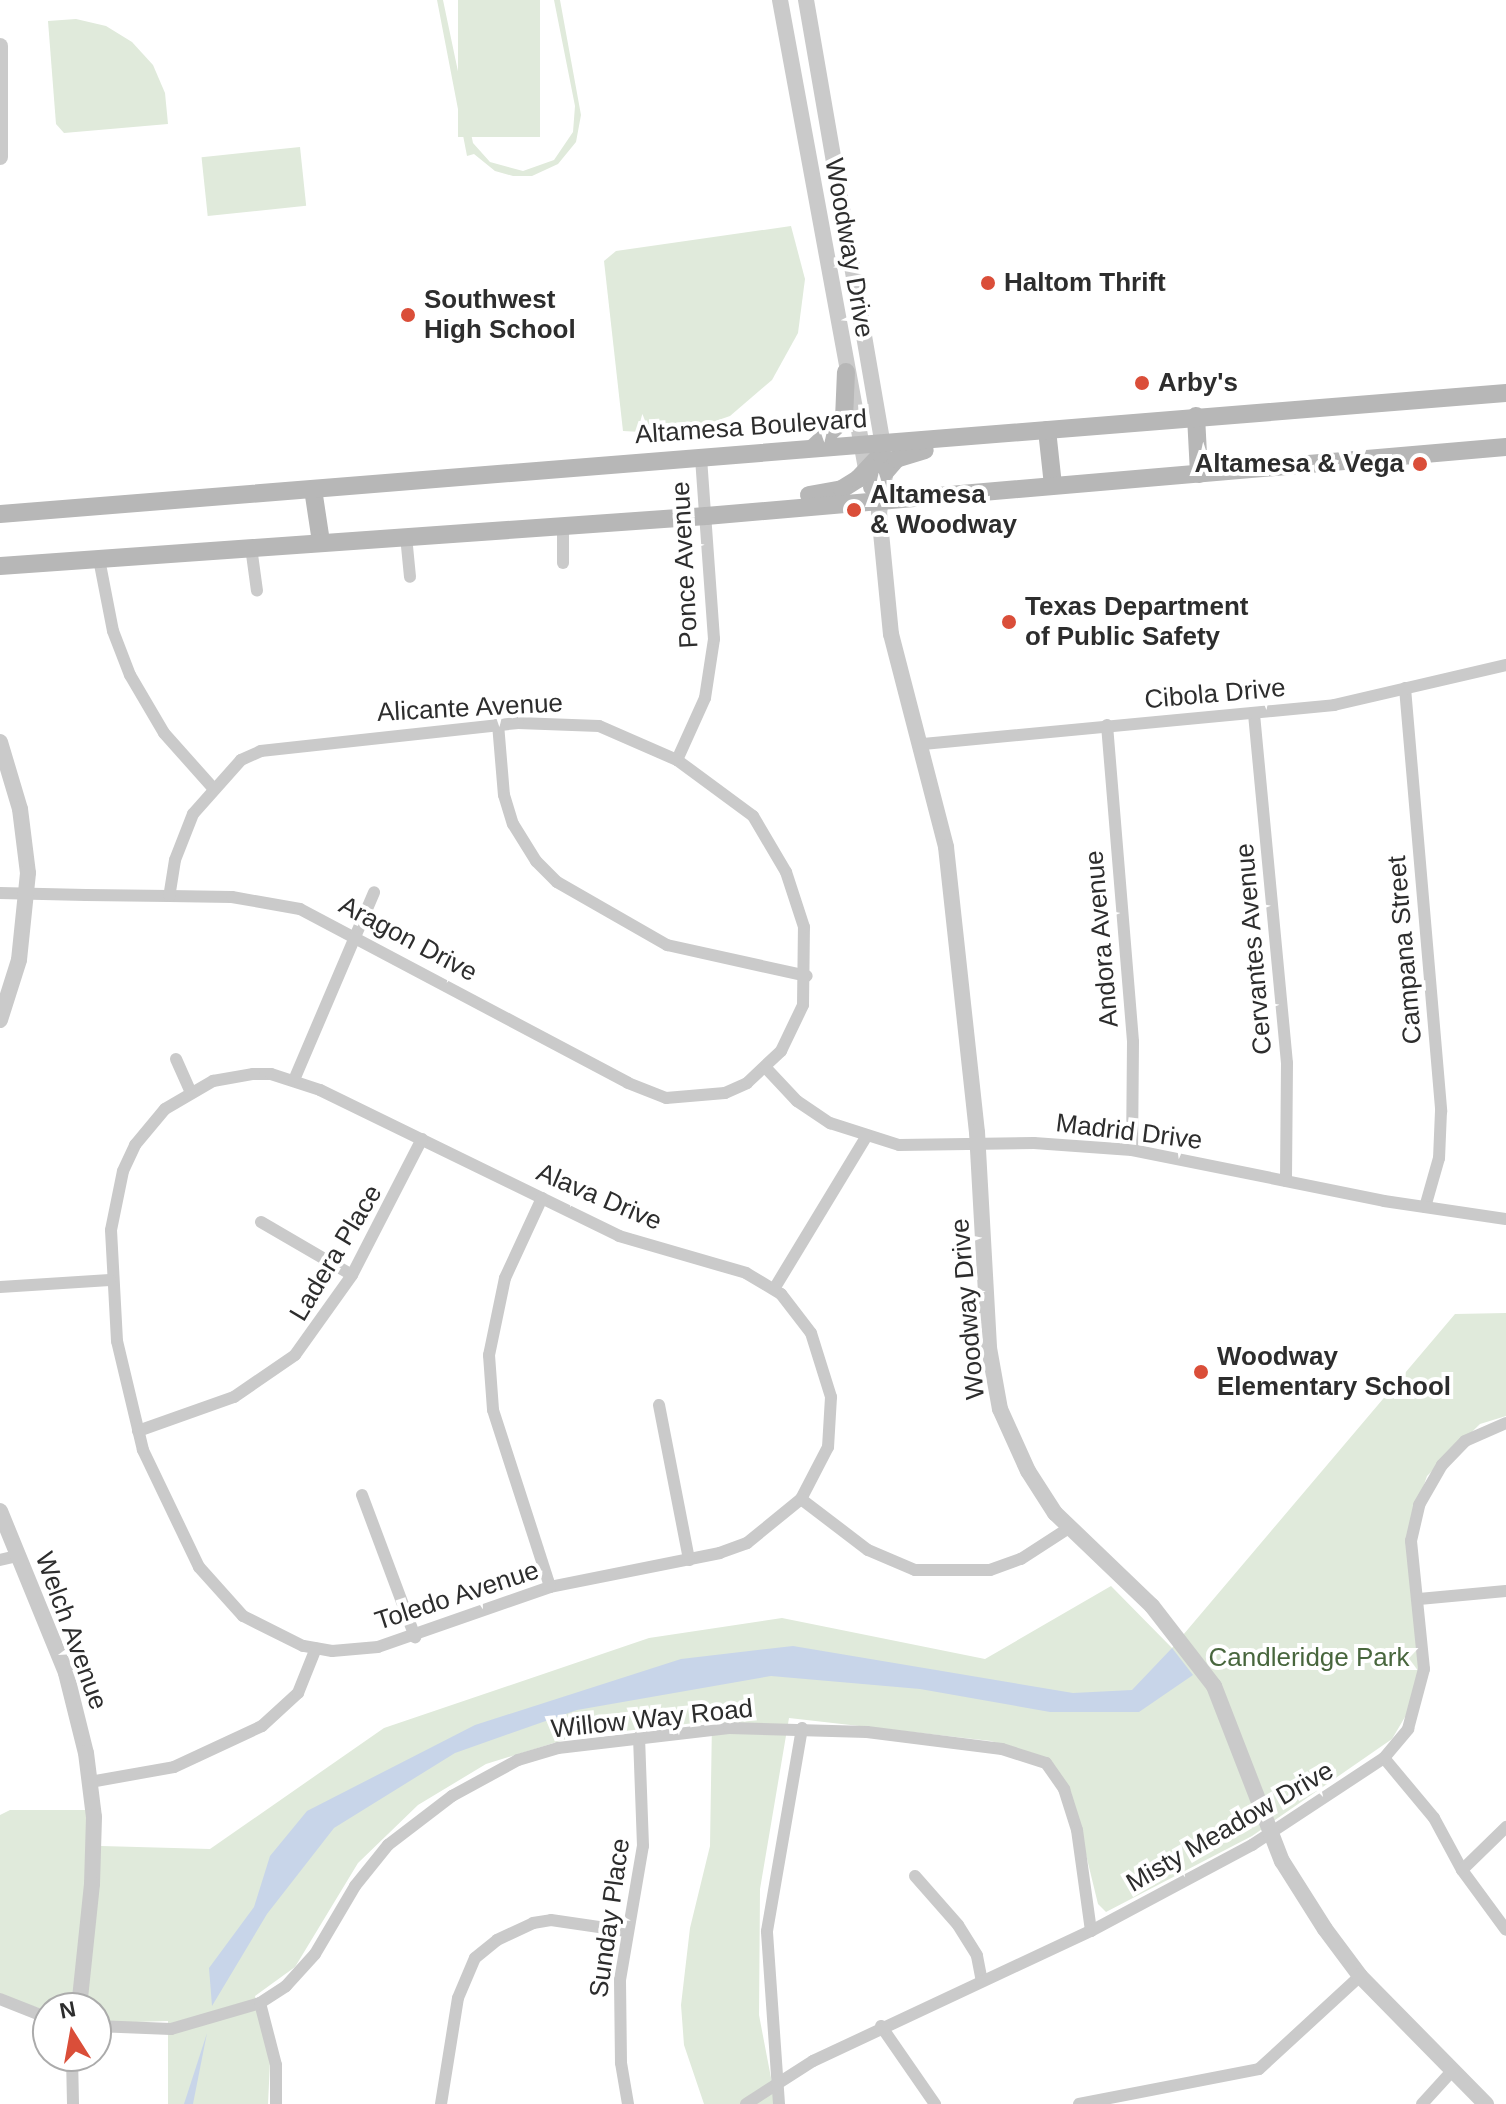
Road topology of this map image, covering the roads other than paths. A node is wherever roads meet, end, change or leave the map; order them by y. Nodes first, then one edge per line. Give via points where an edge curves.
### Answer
1 (780, 0) edge
2 (806, 0) edge
3 (0, 46) edge
4 (0, 157) edge
5 (863, 315) junction
6 (836, 319) junction
7 (846, 372) junction
8 (1506, 393) edge
9 (1196, 416) junction
10 (1047, 430) junction
11 (1506, 434) edge
12 (994, 435) junction
13 (883, 444) junction
14 (860, 445) junction
15 (1506, 447) edge
16 (811, 449) junction
17 (1423, 454) junction
18 (701, 457) junction
19 (1199, 474) junction
20 (876, 482) junction
21 (1053, 485) junction
22 (313, 489) junction
23 (36, 511) junction
24 (750, 511) junction
25 (0, 514) edge
26 (706, 516) junction
27 (0, 524) edge
28 (563, 525) junction
29 (406, 536) junction
30 (321, 542) junction
31 (251, 547) junction
32 (99, 559) junction
33 (563, 563) dead end
34 (0, 566) edge
35 (410, 577) dead end
36 (257, 591) dead end
37 (1506, 665) edge
38 (1405, 688) junction
39 (1254, 714) junction
40 (498, 724) junction
41 (1107, 725) junction
42 (0, 742) edge
43 (923, 744) junction
44 (677, 760) junction
45 (213, 788) junction
46 (374, 892) dead end
47 (0, 893) edge
48 (28, 894) junction
49 (169, 896) junction
50 (355, 934) junction
51 (807, 976) junction
52 (0, 1020) edge
53 (176, 1059) dead end
54 (766, 1068) junction
55 (294, 1080) junction
56 (191, 1092) junction
57 (866, 1137) junction
58 (422, 1139) junction
59 (978, 1146) junction
60 (1132, 1150) junction
61 (1286, 1181) junction
62 (542, 1198) junction
63 (1425, 1207) junction
64 (1506, 1219) edge
65 (261, 1222) dead end
66 (352, 1275) junction
67 (110, 1280) junction
68 (0, 1287) edge
69 (774, 1289) junction
70 (659, 1405) dead end
71 (1506, 1423) edge
72 (138, 1431) junction
73 (362, 1495) dead end
74 (801, 1499) junction
75 (0, 1511) edge
76 (1069, 1528) junction
77 (18, 1556) junction
78 (0, 1560) edge
79 (689, 1560) junction
80 (550, 1587) junction
81 (1506, 1591) edge
82 (1419, 1599) junction
83 (415, 1637) junction
84 (316, 1648) junction
85 (802, 1728) junction
86 (639, 1737) junction
87 (1384, 1758) junction
88 (90, 1782) junction
89 (1506, 1827) edge
90 (1271, 1834) junction
91 (1462, 1870) junction
92 (915, 1876) dead end
93 (1506, 1930) edge
94 (626, 1931) junction
95 (1091, 1931) junction
96 (1360, 1976) junction
97 (982, 1981) junction
98 (81, 1992) edge
99 (0, 1999) edge
100 (260, 2003) junction
101 (32, 2012) edge
102 (881, 2026) junction
103 (112, 2027) edge
104 (1452, 2071) junction
105 (72, 2072) edge
106 (774, 2084) junction
107 (73, 2104) edge
108 (276, 2104) edge
109 (441, 2104) edge
110 (628, 2104) edge
111 (746, 2104) edge
112 (779, 2104) edge
113 (935, 2104) edge
114 (1079, 2104) edge
115 (1422, 2104) edge
116 (1486, 2104) edge

1 - 6 street, Woodway Drive
2 - 5 street, Woodway Drive
3 - 4 street
5 - 6 street
5 - 13 street, Woodway Drive
6 - 7 street, Woodway Drive
7 - 14 street, Woodway Drive
7 - 16 main road via 844,419 828,439
8 - 9 main road, Altamesa Boulevard
9 - 10 main road, Altamesa Boulevard
9 - 19 main road
10 - 12 main road, Altamesa Boulevard
10 - 21 main road
11 - 17 main road via 1442,445
12 - 13 main road, Altamesa Boulevard
12 - 20 main road via 907,453
13 - 14 main road, Altamesa Boulevard
13 - 20 main road
14 - 16 main road, Altamesa Boulevard
14 - 20 street, Woodway Drive
15 - 17 main road
16 - 18 main road, Altamesa Boulevard
17 - 19 main road
18 - 22 main road, Altamesa Boulevard
18 - 26 street, Ponce Avenue
19 - 21 main road
20 - 21 main road
20 - 24 main road
20 - 24 main road via 764,500
20 - 43 street, Woodway Drive via 891,634
22 - 23 main road, Altamesa Boulevard
22 - 30 main road
23 - 25 main road, Altamesa Boulevard
23 - 27 main road
24 - 26 main road
26 - 28 main road
26 - 44 street, Ponce Avenue via 713,598 710,672 696,723
28 - 29 main road
28 - 33 street
29 - 30 main road
29 - 35 street
30 - 31 main road
31 - 32 main road
31 - 36 street
32 - 34 main road
32 - 45 street via 113,631 130,675 164,733
37 - 38 street, Cibola Drive
38 - 39 street, Cibola Drive via 1334,705
38 - 63 street, Campana Street via 1441,1111 1439,1158
39 - 41 street, Cibola Drive
39 - 61 street, Cervantes Avenue via 1287,1063
40 - 44 street, Alicante Avenue via 599,726
40 - 45 street, Alicante Avenue via 282,746 241,760
40 - 51 street via 504,795 513,824 536,861 557,882 667,945
41 - 43 street, Cibola Drive
41 - 60 street, Andora Avenue via 1133,1042
42 - 48 street via 25,831
43 - 59 street, Woodway Drive via 946,847
44 - 51 street, Alicante Avenue via 733,796 767,838 797,902
45 - 49 street, Alicante Avenue via 185,828
46 - 50 street
47 - 48 street, Aragon Drive
48 - 49 street, Aragon Drive
48 - 52 street via 19,960
49 - 50 street, Aragon Drive via 271,901
50 - 54 street, Aragon Drive via 648,1092 688,1099 725,1093
50 - 55 street
51 - 54 street, Alicante Avenue via 795,1029
53 - 56 street
54 - 57 street, Madrid Drive via 812,1112
55 - 56 street, Alava Drive via 242,1075
55 - 58 street, Alava Drive
56 - 67 street, Alava Drive via 148,1127 123,1171 111,1230
57 - 59 street, Madrid Drive via 911,1146
57 - 69 street
58 - 62 street, Alava Drive
58 - 66 street, Ladera Place
59 - 60 street, Madrid Drive via 1034,1143
59 - 76 street, Woodway Drive via 989,1348 998,1400 1028,1471
60 - 61 street, Madrid Drive
61 - 63 street, Madrid Drive
62 - 69 street, Alava Drive via 619,1236 746,1273
62 - 80 street via 505,1278 489,1368 493,1410
63 - 64 street, Madrid Drive
65 - 66 street
66 - 72 street, Ladera Place via 317,1330 263,1381 199,1413
67 - 68 street
67 - 72 street, Toledo Avenue
69 - 74 street, Alava Drive via 811,1333 831,1397 828,1447
70 - 79 street
71 - 82 street, Misty Meadow Drive via 1465,1441 1442,1465 1419,1505 1411,1541
72 - 84 street, Toledo Avenue via 154,1478 193,1554 224,1598 279,1637
73 - 83 street
74 - 76 street via 868,1550 915,1570 990,1570 1021,1559
74 - 79 street, Toledo Avenue via 747,1543
75 - 77 street, Welch Avenue
76 - 90 street, Woodway Drive via 1187,1644 1214,1686
77 - 78 street
77 - 88 street, Welch Avenue via 66,1673
79 - 80 street, Toledo Avenue
80 - 83 street, Toledo Avenue
81 - 82 street
82 - 87 street, Misty Meadow Drive via 1424,1669 1418,1706 1408,1729
83 - 84 street, Toledo Avenue via 378,1647
84 - 88 street via 298,1693 262,1726 174,1767
85 - 86 street, Willow Way Road
85 - 95 street, Willow Way Road via 1002,1749 1046,1763 1064,1789 1077,1830
85 - 106 street via 767,1931
86 - 94 street, Sunday Place via 644,1831
86 - 100 street, Willow Way Road via 518,1760 416,1820 369,1866 298,1975
87 - 90 street, Misty Meadow Drive
87 - 91 street via 1434,1818
88 - 98 street, Welch Avenue via 92,1884
89 - 91 street
90 - 95 street, Misty Meadow Drive
90 - 96 street, Woodway Drive via 1282,1861
91 - 93 street
92 - 97 street via 958,1925 977,1956
94 - 109 street via 551,1920 533,1923 497,1940 475,1958 458,1998
94 - 110 street, Sunday Place via 619,2027
95 - 97 street, Misty Meadow Drive
96 - 104 street, Woodway Drive
96 - 114 street via 1259,2069
97 - 102 street, Misty Meadow Drive
99 - 101 street
100 - 103 street, Willow Way Road via 171,2029
100 - 108 street via 276,2065
102 - 106 street, Misty Meadow Drive
102 - 113 street
104 - 115 street
104 - 116 street, Woodway Drive
105 - 107 street
106 - 111 street, Misty Meadow Drive
106 - 112 street

